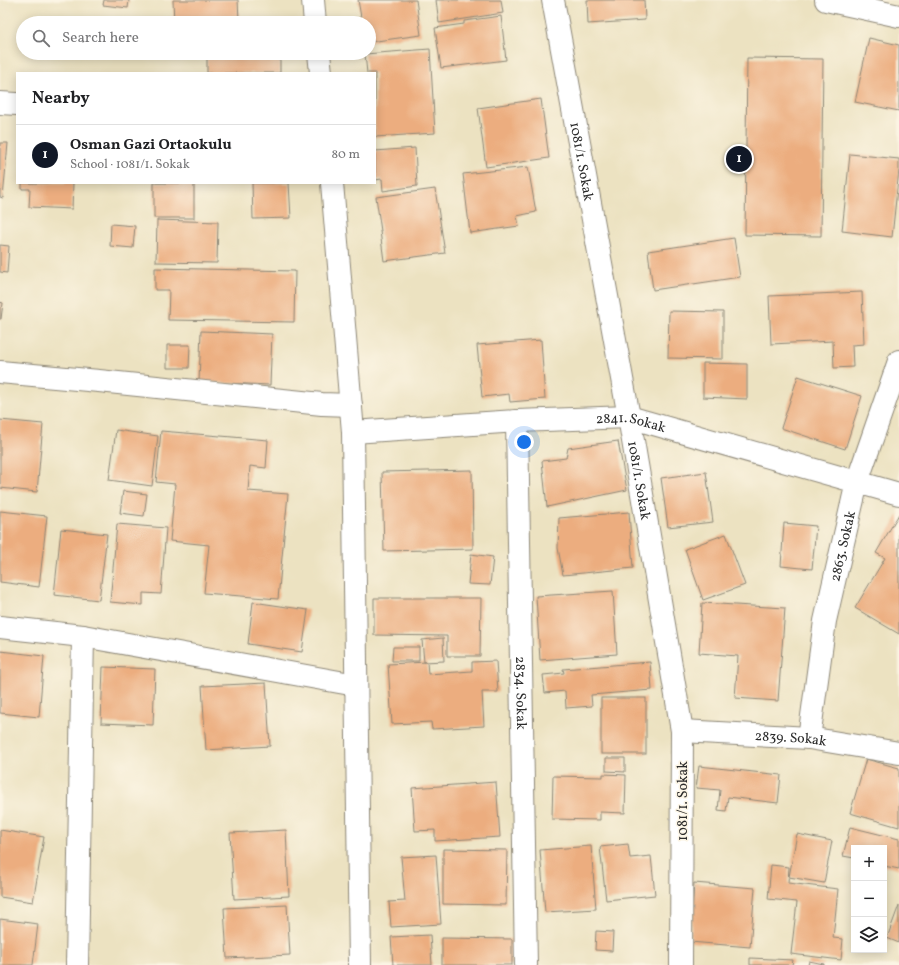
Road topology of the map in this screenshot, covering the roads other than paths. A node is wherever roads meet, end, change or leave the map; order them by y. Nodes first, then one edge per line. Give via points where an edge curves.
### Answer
1 (313, 0) edge
2 (553, 0) edge
3 (826, 0) edge
4 (314, 16) edge
5 (899, 16) edge
6 (320, 60) edge
7 (321, 72) edge
8 (0, 103) edge
9 (16, 104) edge
10 (332, 184) edge
11 (899, 361) edge
12 (0, 372) edge
13 (351, 405) junction
14 (629, 417) junction
15 (517, 421) junction
16 (353, 432) junction
17 (856, 482) junction
18 (899, 494) edge
19 (0, 628) edge
20 (83, 636) junction
21 (356, 685) junction
22 (682, 731) junction
23 (809, 738) junction
24 (899, 752) edge
25 (78, 965) edge
26 (360, 965) edge
27 (526, 965) edge
28 (681, 965) edge

1 - 4 street
2 - 14 street, 1081/1. Sokak
3 - 5 street
6 - 7 street
8 - 9 street
10 - 13 street
11 - 17 street, 2863. Sokak
12 - 13 street
13 - 16 street
14 - 15 street, 2841. Sokak
14 - 17 street, 2841. Sokak
14 - 22 street, 1081/1. Sokak
15 - 16 street, 2841. Sokak
15 - 27 street, 2834. Sokak
16 - 21 street
17 - 18 street, 2841. Sokak
17 - 23 street, 2863. Sokak via 824,621
19 - 20 street
20 - 21 street
20 - 25 street
21 - 26 street
22 - 23 street, 2839. Sokak
22 - 28 street, 1081/1. Sokak
23 - 24 street, 2839. Sokak

